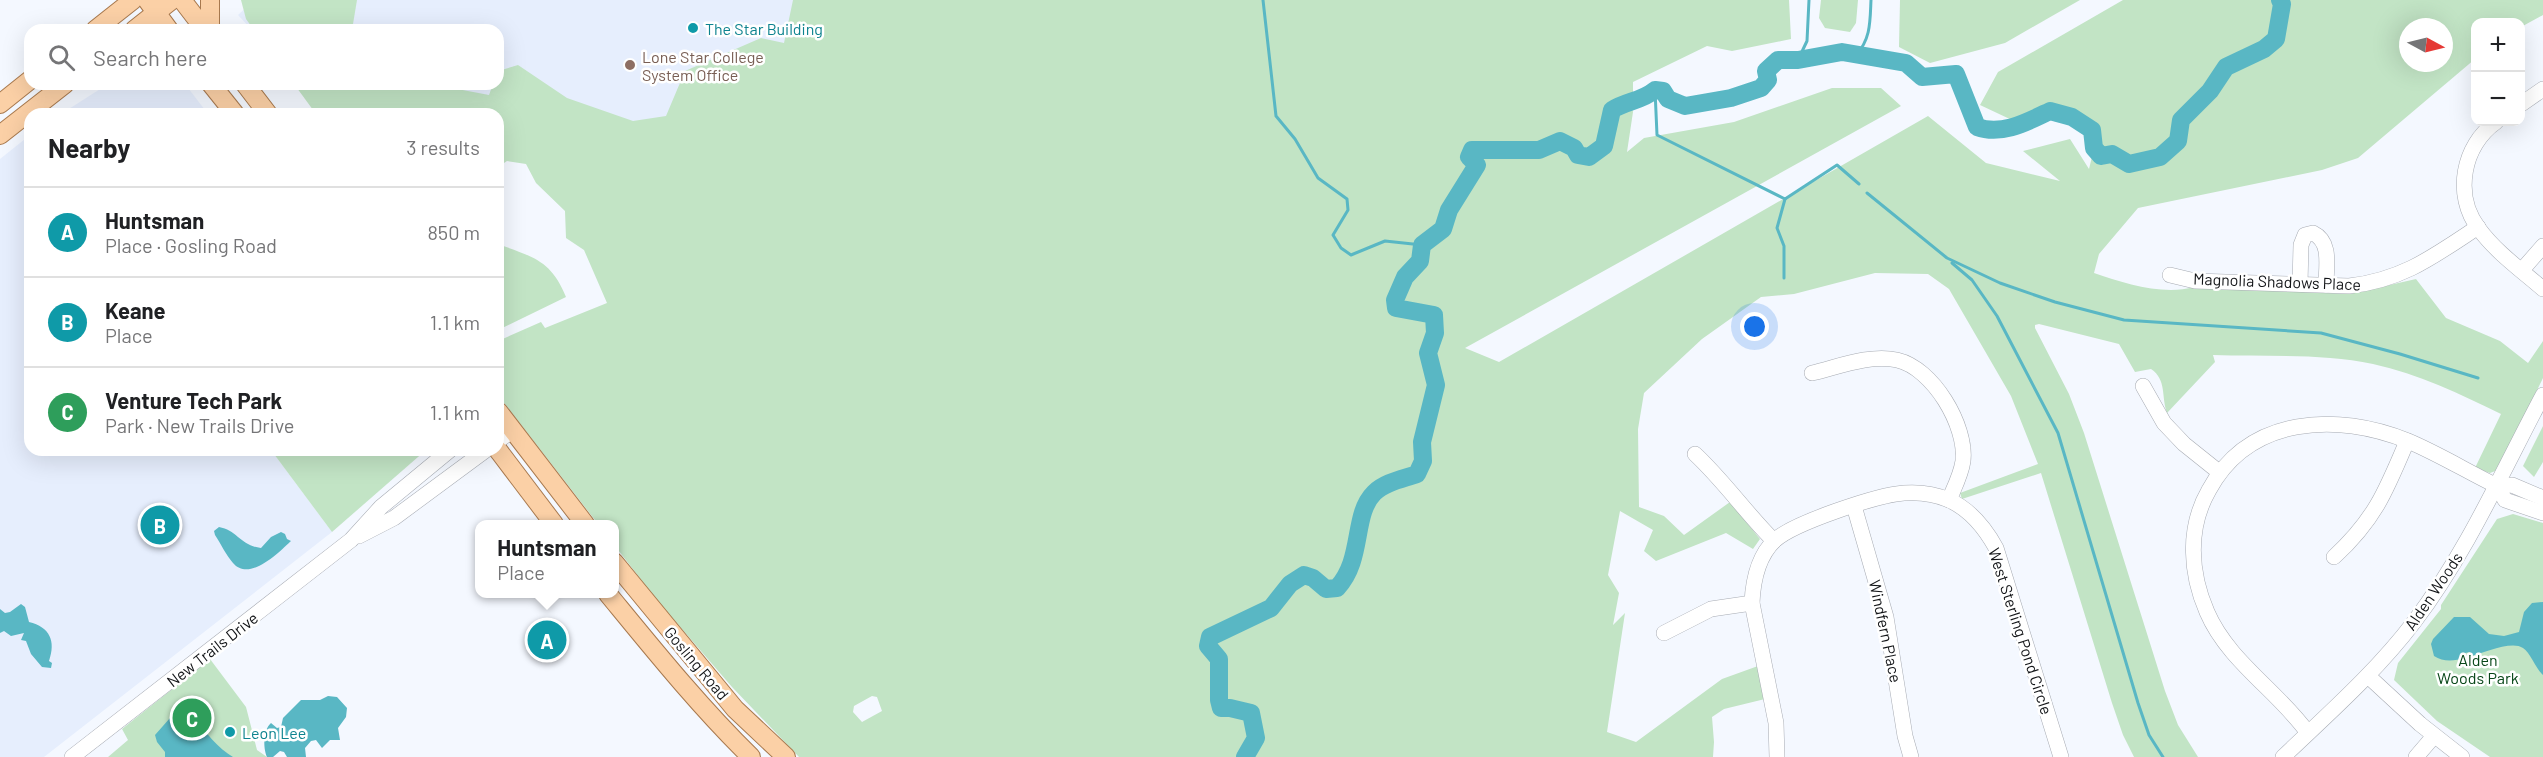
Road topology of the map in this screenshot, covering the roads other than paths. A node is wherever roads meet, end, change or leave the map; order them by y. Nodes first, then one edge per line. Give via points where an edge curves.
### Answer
1 (113, 0) edge
2 (133, 0) edge
3 (172, 0) edge
4 (182, 0) edge
5 (210, 0) edge
6 (151, 7) edge
7 (102, 24) edge
8 (138, 24) edge
9 (164, 24) edge
10 (200, 24) edge
11 (210, 24) edge
12 (24, 86) edge
13 (2543, 89) edge
14 (57, 90) edge
15 (216, 90) edge
16 (250, 90) edge
17 (2525, 102) edge
18 (0, 104) edge
19 (34, 108) edge
20 (230, 108) edge
21 (263, 108) edge
22 (24, 116) edge
23 (2492, 126) edge
24 (0, 135) edge
25 (2478, 227) junction
26 (2543, 246) edge
27 (2522, 270) junction
28 (2170, 275) dead end
29 (2300, 284) junction
30 (2326, 285) junction
31 (2543, 289) edge
32 (1812, 373) dead end
33 (2143, 386) dead end
34 (2543, 395) edge
35 (504, 419) edge
36 (513, 430) junction
37 (504, 437) edge
38 (2407, 441) junction
39 (1695, 454) dead end
40 (443, 456) edge
41 (478, 456) edge
42 (502, 456) edge
43 (2219, 472) junction
44 (2497, 486) junction
45 (2543, 498) edge
46 (1949, 500) junction
47 (1854, 506) junction
48 (2543, 513) edge
49 (550, 520) edge
50 (581, 520) edge
51 (351, 540) junction
52 (1774, 542) junction
53 (2334, 557) dead end
54 (619, 567) edge
55 (611, 598) edge
56 (1752, 603) junction
57 (1664, 633) dead end
58 (2368, 676) junction
59 (2308, 733) junction
60 (2434, 736) junction
61 (72, 757) edge
62 (751, 757) edge
63 (786, 757) edge
64 (1777, 757) edge
65 (1911, 757) edge
66 (2061, 757) edge
67 (2283, 757) edge
68 (2416, 757) edge
69 (2462, 757) edge

1 - 7 main road
2 - 7 main road
3 - 6 main road
4 - 10 main road
5 - 11 main road
6 - 8 main road
6 - 9 main road
12 - 18 main road
13 - 17 street
14 - 19 main road
15 - 20 main road
16 - 21 main road
22 - 24 main road
23 - 25 street via 2475,144 2465,168 2467,205
25 - 27 street
25 - 30 street, Magnolia Shadows Place via 2402,274 2371,283
26 - 27 street
27 - 31 street
28 - 29 street, Magnolia Shadows Place via 2195,281
29 - 30 street, Magnolia Shadows Place
29 - 30 street via 2301,245 2305,235 2313,233 2321,237 2326,248
32 - 46 street via 1883,359 1905,363 1922,373 1940,392 1960,432 1960,474
33 - 43 street via 2164,423
34 - 44 street, Alden Woods
35 - 36 main road
36 - 37 street
36 - 50 main road
38 - 43 street via 2366,429 2309,424 2268,434
38 - 44 street
38 - 53 street via 2368,522
39 - 52 street
40 - 51 street, New Trails Drive via 381,507
41 - 51 street, New Trails Drive via 394,518
42 - 49 main road
43 - 59 street via 2202,503 2194,534 2198,588 2216,630
44 - 45 street via 2512,485
44 - 48 street via 2505,500
44 - 58 street, Alden Woods via 2434,594
46 - 47 street, West Sterling Pond Circle via 1902,493
46 - 66 street, West Sterling Pond Circle via 1979,522 1996,548
47 - 52 street, West Sterling Pond Circle via 1797,526
47 - 65 street, Windfern Place via 1886,617
51 - 61 street, New Trails Drive
52 - 56 street, West Sterling Pond Circle via 1758,567
54 - 63 main road, Gosling Road via 735,709
55 - 62 main road, Gosling Road via 675,677
56 - 57 street via 1711,609
56 - 64 street, West Sterling Pond Circle via 1776,723
58 - 59 street, Alden Woods
58 - 60 street
59 - 67 street, Alden Woods
60 - 68 street
60 - 69 street

